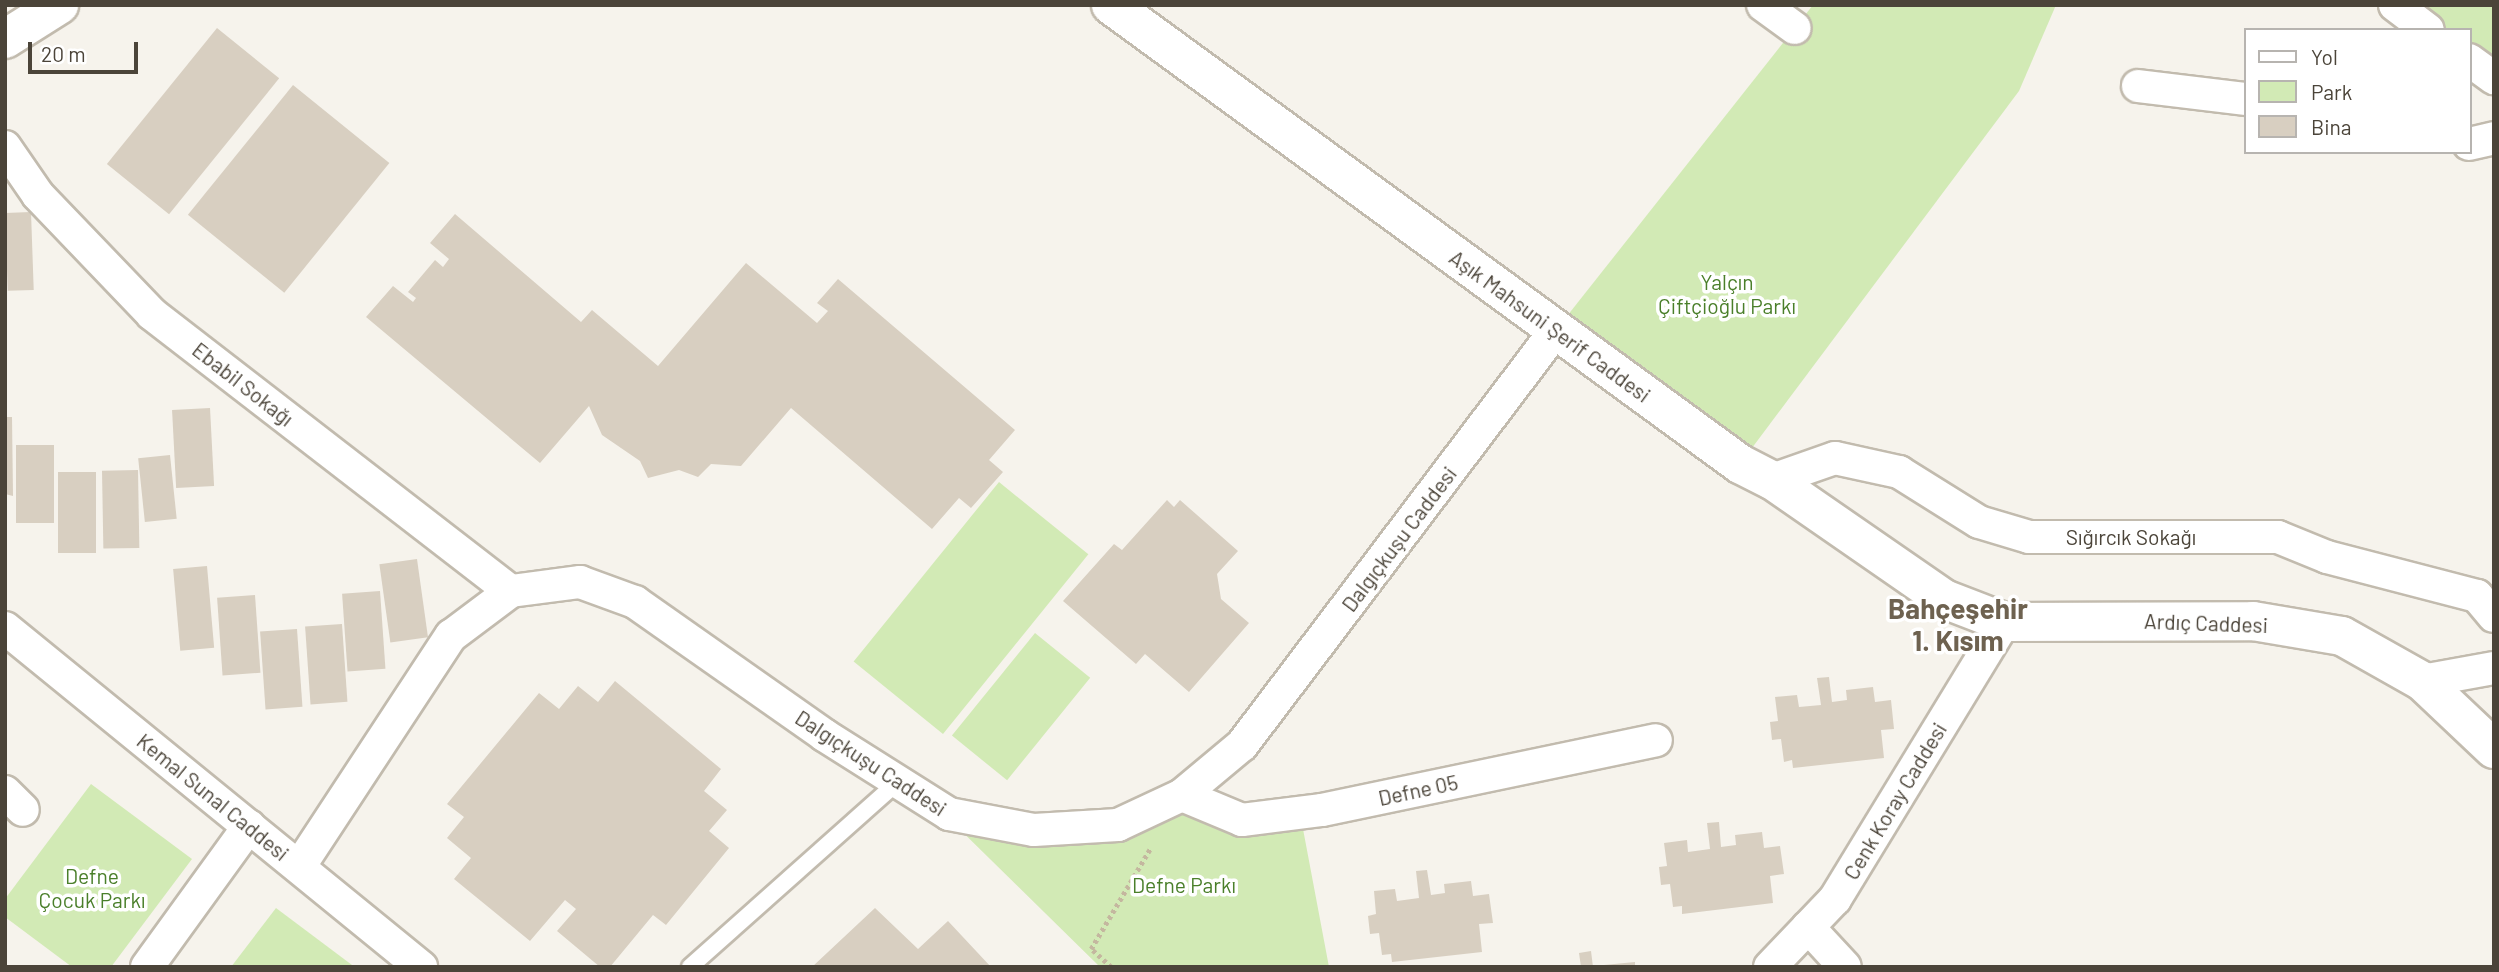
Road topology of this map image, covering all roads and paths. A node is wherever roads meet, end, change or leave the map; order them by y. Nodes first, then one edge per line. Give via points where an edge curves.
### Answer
1 (60, 5) edge
2 (1111, 5) edge
3 (1763, 5) edge
4 (2395, 5) edge
5 (1795, 28) dead end
6 (2425, 28) edge
7 (5, 39) edge
8 (2471, 61) edge
9 (2494, 78) edge
10 (2138, 86) dead end
11 (2244, 99) edge
12 (2494, 138) edge
13 (2471, 144) edge
14 (5, 147) edge
15 (1556, 330) junction
16 (1772, 480) junction
17 (511, 591) junction
18 (2494, 616) edge
19 (2004, 622) junction
20 (5, 628) edge
21 (2494, 668) edge
22 (2422, 681) junction
23 (1656, 740) dead end
24 (2494, 749) edge
25 (898, 782) junction
26 (1182, 795) junction
27 (249, 826) junction
28 (299, 867) junction
29 (1808, 927) junction
30 (147, 967) edge
31 (421, 967) edge
32 (690, 967) edge
33 (1111, 967) edge
34 (1770, 967) edge
35 (1845, 967) edge

1 - 7 street
2 - 15 street, Aşık Mahsuni Şerif Caddesi
3 - 5 street
4 - 6 street
8 - 9 street
10 - 11 street
12 - 13 street
14 - 17 street, Ebabil Sokağı via 38,195 152,314
15 - 16 street, Aşık Mahsuni Şerif Caddesi via 1740,464
15 - 26 street, Dalgıçkuşu Caddesi via 1242,745
16 - 18 street, Sığırcık Sokağı via 1835,458 1899,472 1979,522 2028,537 2278,537 2327,557 2477,596
16 - 19 street, Aşık Mahsuni Şerif Caddesi via 1944,599
17 - 25 street, Dalgıçkuşu Caddesi via 580,582 635,602
17 - 28 street, Dalgıçkuşu Caddesi via 451,636
19 - 22 street, Ardıç Caddesi via 2253,621 2342,636
19 - 29 street, Cenk Koray Caddesi via 1835,899
20 - 27 street, Kemal Sunal Caddesi
21 - 22 street
22 - 24 street, Ardıç Caddesi
23 - 26 street, Defne 05 via 1322,810 1242,820
25 - 26 street, Dalgıçkuşu Caddesi via 949,814 1034,830 1118,825
25 - 32 lane
26 - 33 path via 1091,949
27 - 28 street, Kemal Sunal Caddesi
27 - 30 street
28 - 31 street, Kemal Sunal Caddesi
29 - 34 street, Cenk Koray Caddesi
29 - 35 street

